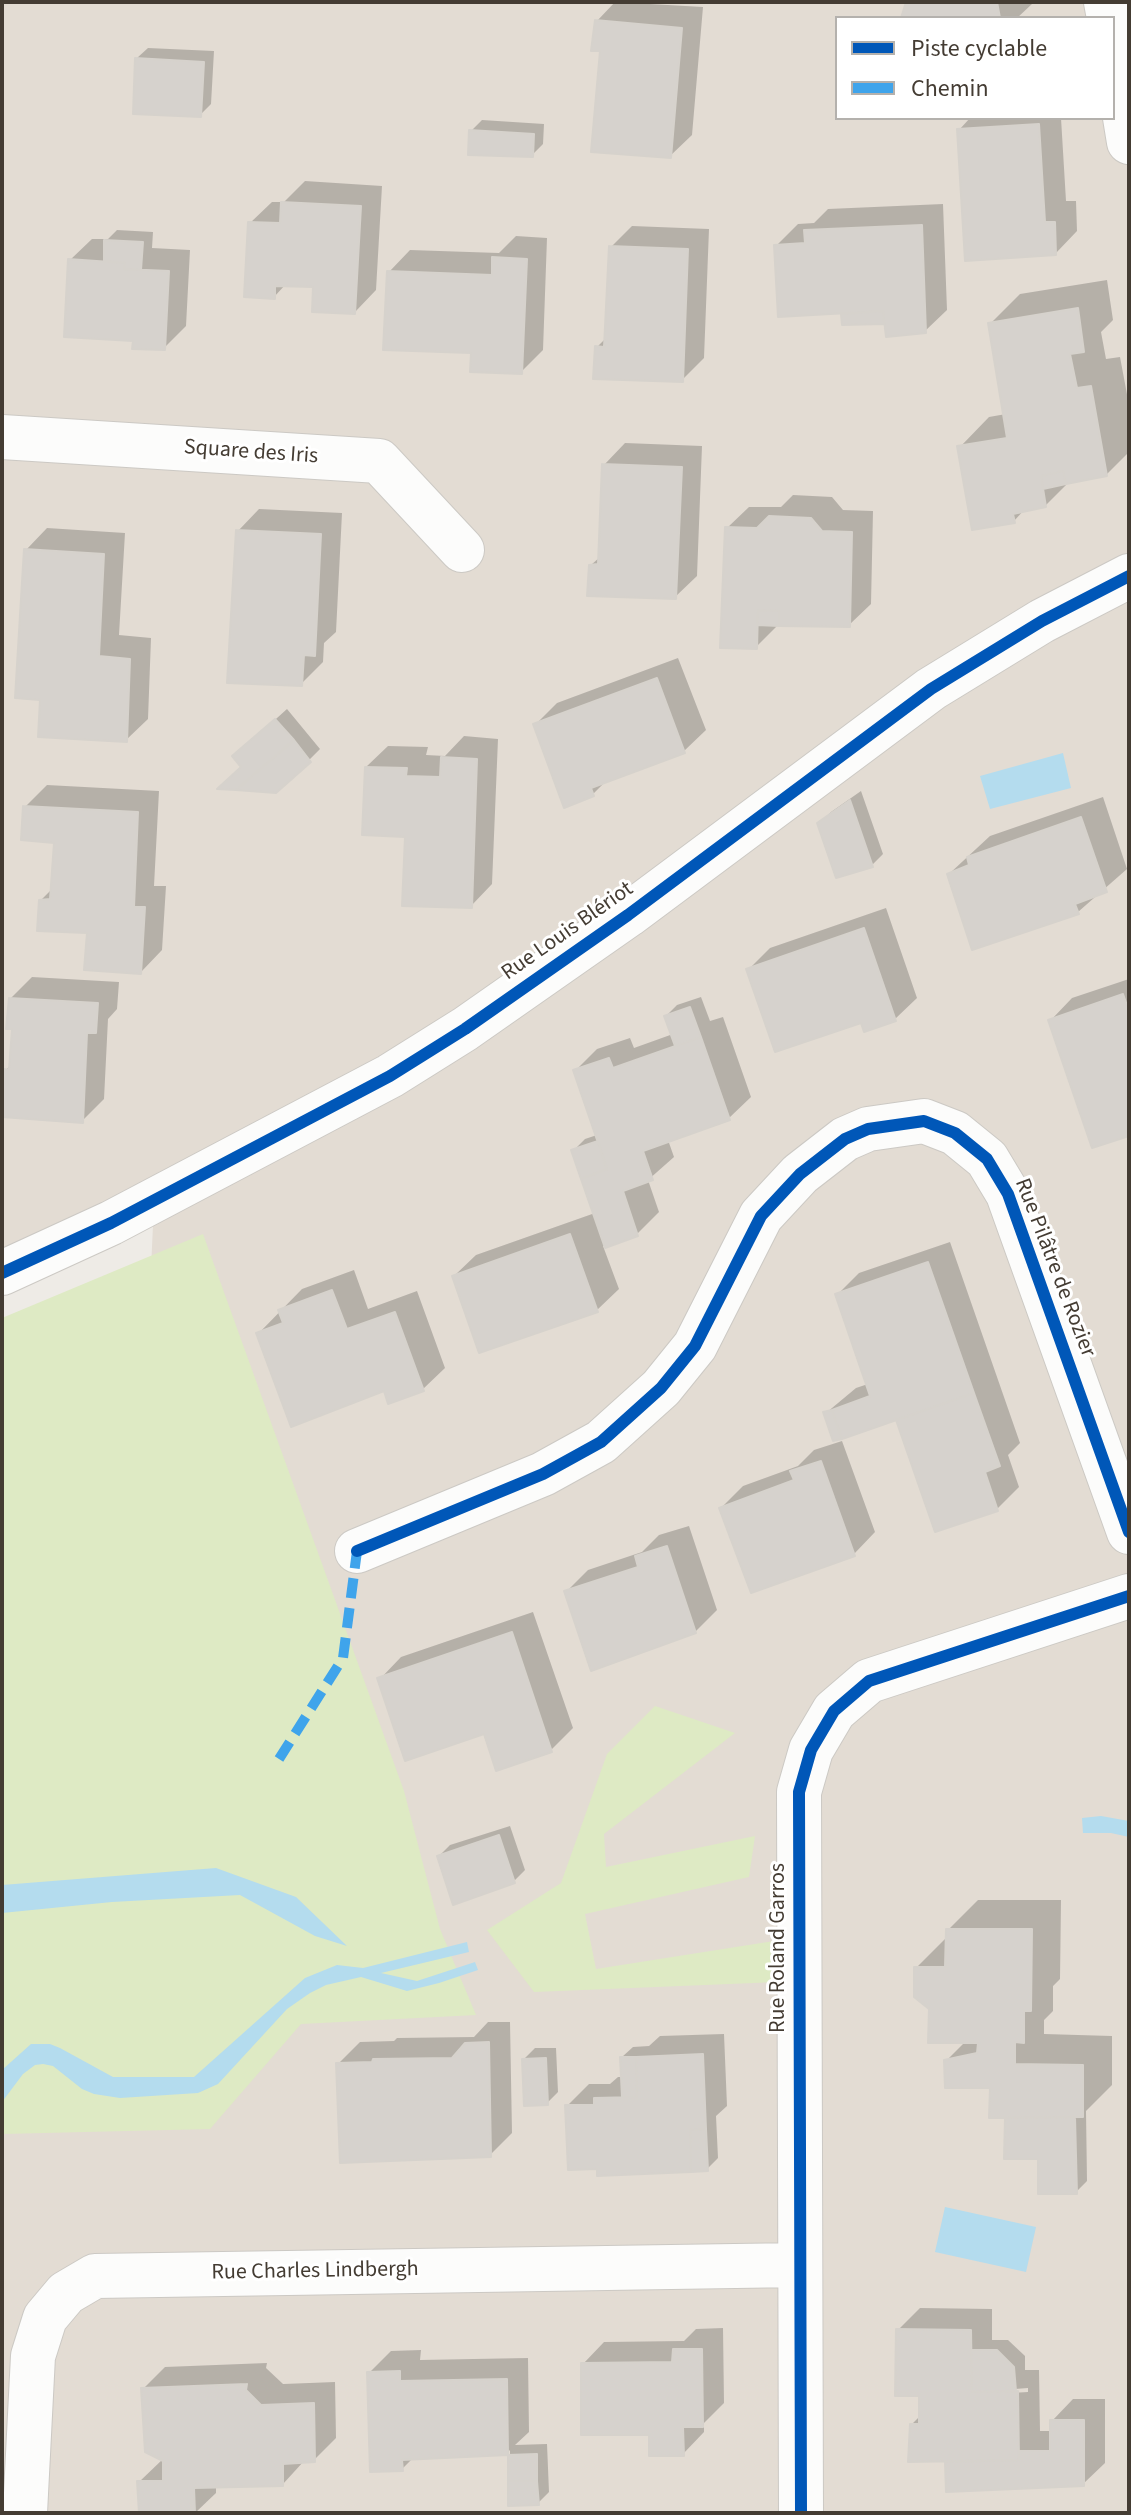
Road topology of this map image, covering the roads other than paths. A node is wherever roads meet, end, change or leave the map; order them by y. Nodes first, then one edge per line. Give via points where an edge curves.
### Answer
1 (1115, 56) edge
2 (1129, 142) edge
3 (2, 437) edge
4 (462, 550) dead end
5 (1129, 576) edge
6 (2, 1273) edge
7 (1129, 1532) edge
8 (357, 1551) dead end
9 (1129, 1596) edge
10 (799, 2265) junction
11 (25, 2513) edge
12 (801, 2513) edge

1 - 2 street
3 - 4 street, Square des Iris via 379,461
5 - 6 street, Rue Louis Blériot via 1042,621 931,689 628,915 390,1076 111,1223
7 - 8 street, Rue Pilâtre de Rozier via 1008,1194 987,1159 955,1133 924,1121 868,1129 845,1139 800,1174 761,1216 695,1346 661,1388 601,1442 543,1474
9 - 10 street, Rue Roland Garros via 869,1681 834,1711 811,1750 799,1792
10 - 11 street, Rue Charles Lindbergh via 95,2276 66,2293 45,2318 33,2356
10 - 12 street, Rue Roland Garros

